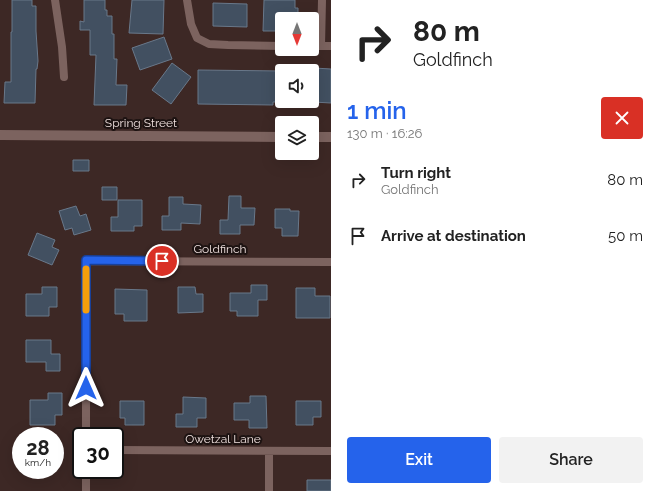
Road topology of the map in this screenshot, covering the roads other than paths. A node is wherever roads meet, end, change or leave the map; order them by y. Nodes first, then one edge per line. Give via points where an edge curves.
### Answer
1 (55, 0) edge
2 (187, 0) edge
3 (322, 0) edge
4 (275, 46) edge
5 (321, 46) joint
6 (331, 46) edge
7 (64, 77) dead end
8 (0, 135) edge
9 (275, 137) edge
10 (319, 137) edge
11 (331, 137) edge
12 (331, 262) edge
13 (86, 427) edge
14 (124, 450) edge
15 (269, 451) junction
16 (331, 451) edge
17 (86, 479) edge
18 (86, 491) edge
19 (269, 491) edge

1 - 7 street
2 - 4 street via 191,24 197,38 209,44
3 - 5 street
5 - 6 street
8 - 9 street, Spring Street
10 - 11 street
12 - 13 street, Goldfinch via 86,260
14 - 15 street, Owetzal Lane
15 - 16 street, Owetzal Lane
15 - 19 street
17 - 18 street

